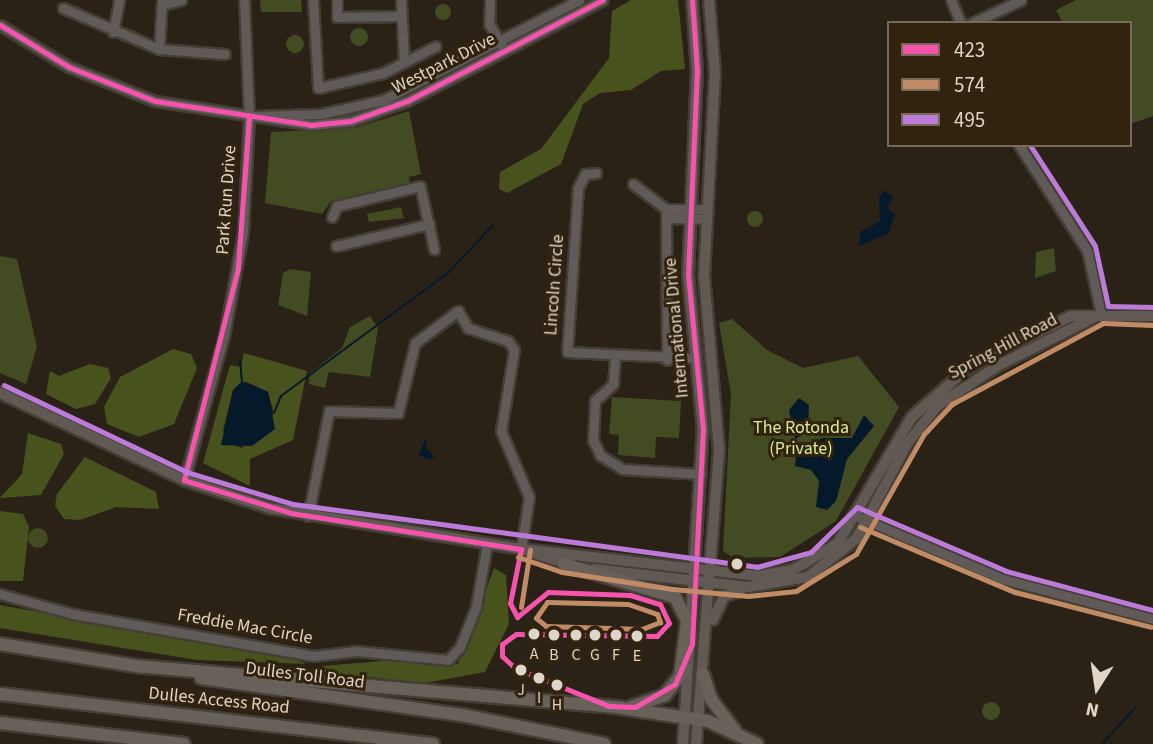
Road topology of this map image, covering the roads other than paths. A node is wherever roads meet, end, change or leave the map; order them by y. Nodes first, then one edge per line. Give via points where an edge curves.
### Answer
1 (119, 0) edge
2 (181, 0) edge
3 (244, 0) edge
4 (313, 0) edge
5 (337, 0) edge
6 (401, 0) edge
7 (490, 0) edge
8 (579, 0) edge
9 (603, 0) edge
10 (692, 0) edge
11 (709, 0) edge
12 (951, 0) edge
13 (1021, 0) edge
14 (162, 2) edge
15 (62, 8) dead end
16 (401, 16) junction
17 (960, 21) edge
18 (976, 21) edge
19 (0, 25) edge
20 (113, 32) junction
21 (436, 46) dead end
22 (502, 46) junction
23 (159, 49) junction
24 (225, 54) dead end
25 (404, 61) junction
26 (248, 117) junction
27 (1020, 147) edge
28 (596, 173) dead end
29 (633, 184) dead end
30 (688, 207) junction
31 (666, 214) junction
32 (705, 214) junction
33 (332, 217) dead end
34 (688, 219) junction
35 (429, 224) junction
36 (336, 246) dead end
37 (434, 249) dead end
38 (1101, 314) junction
39 (1153, 316) edge
40 (615, 357) junction
41 (695, 358) junction
42 (667, 360) junction
43 (0, 393) edge
44 (701, 474) junction
45 (184, 480) junction
46 (308, 516) junction
47 (861, 519) junction
48 (488, 544) junction
49 (522, 549) junction
50 (564, 564) junction
51 (697, 570) junction
52 (712, 571) junction
53 (696, 583) junction
54 (711, 584) junction
55 (764, 587) junction
56 (0, 594) edge
57 (1153, 619) edge
58 (707, 636) junction
59 (0, 644) edge
60 (692, 644) junction
61 (136, 666) junction
62 (703, 674) junction
63 (680, 677) junction
64 (0, 694) edge
65 (621, 708) junction
66 (692, 718) junction
67 (0, 723) edge
68 (737, 734) junction
69 (184, 744) edge
70 (433, 744) edge
71 (604, 744) edge
72 (683, 744) edge
73 (696, 744) edge
74 (757, 744) edge

1 - 20 street
2 - 14 street
3 - 26 street, Park Run Drive
4 - 25 street via 318,88 359,80
5 - 16 street via 337,17
6 - 16 street
7 - 22 street via 489,24
8 - 22 street, Westpark Drive
9 - 22 street, Westpark Drive
10 - 30 main road, International Drive via 697,71
11 - 32 main road, International Drive via 715,73
12 - 17 street
13 - 18 street
14 - 23 street
15 - 20 street
16 - 25 street
19 - 26 street, Westpark Drive via 60,62 123,90
20 - 23 street
21 - 25 street
22 - 26 street, Westpark Drive via 360,118 289,125
23 - 24 street
26 - 45 street, Park Run Drive via 233,296
27 - 38 street via 1086,247
28 - 40 street, Lincoln Circle via 585,174 578,188 568,352
29 - 31 street
30 - 31 street
30 - 32 street
30 - 34 main road, International Drive
31 - 34 street
31 - 42 street
32 - 34 street
32 - 52 main road, International Drive via 719,420
33 - 35 street via 337,206 420,186
34 - 41 main road, International Drive
35 - 36 street
35 - 37 street
38 - 39 main road, Spring Hill Road
38 - 47 main road, Spring Hill Road via 1045,325 941,388 903,430
40 - 42 street, Lincoln Circle
40 - 44 street via 613,384 595,401 593,440 600,455 622,469
41 - 42 street, Lincoln Circle
41 - 44 main road, International Drive
43 - 45 main road
44 - 51 main road, International Drive
45 - 46 main road
46 - 48 main road
46 - 49 street via 330,411 398,413 415,343 458,311 468,328 508,341 514,350 501,431 529,497
47 - 52 main road, Spring Hill Road via 827,552 793,570
47 - 55 main road, Spring Hill Road via 824,569
47 - 57 street via 1003,579
48 - 49 main road
48 - 56 street, Freddie Mac Circle via 476,607 460,647 448,660 357,651 313,656 73,614
49 - 50 main road, Spring Hill Road
49 - 51 main road, Spring Hill Road
50 - 53 main road, Spring Hill Road
50 - 63 highway via 675,597 687,621
51 - 52 main road, Spring Hill Road
51 - 53 main road
52 - 54 main road, International Drive
53 - 54 main road, Spring Hill Road
53 - 60 main road
54 - 55 main road, Spring Hill Road
54 - 58 main road
55 - 58 main road via 724,596
58 - 62 main road
59 - 61 highway, Dulles Toll Road
60 - 63 highway
60 - 66 main road
61 - 65 highway
61 - 71 highway, Dulles Toll Road via 462,715
62 - 66 main road
62 - 68 highway via 711,699
63 - 65 highway via 654,701
64 - 70 highway, Dulles Access Road
65 - 66 highway
66 - 68 highway
66 - 72 main road
66 - 73 main road
67 - 69 highway
68 - 74 highway

